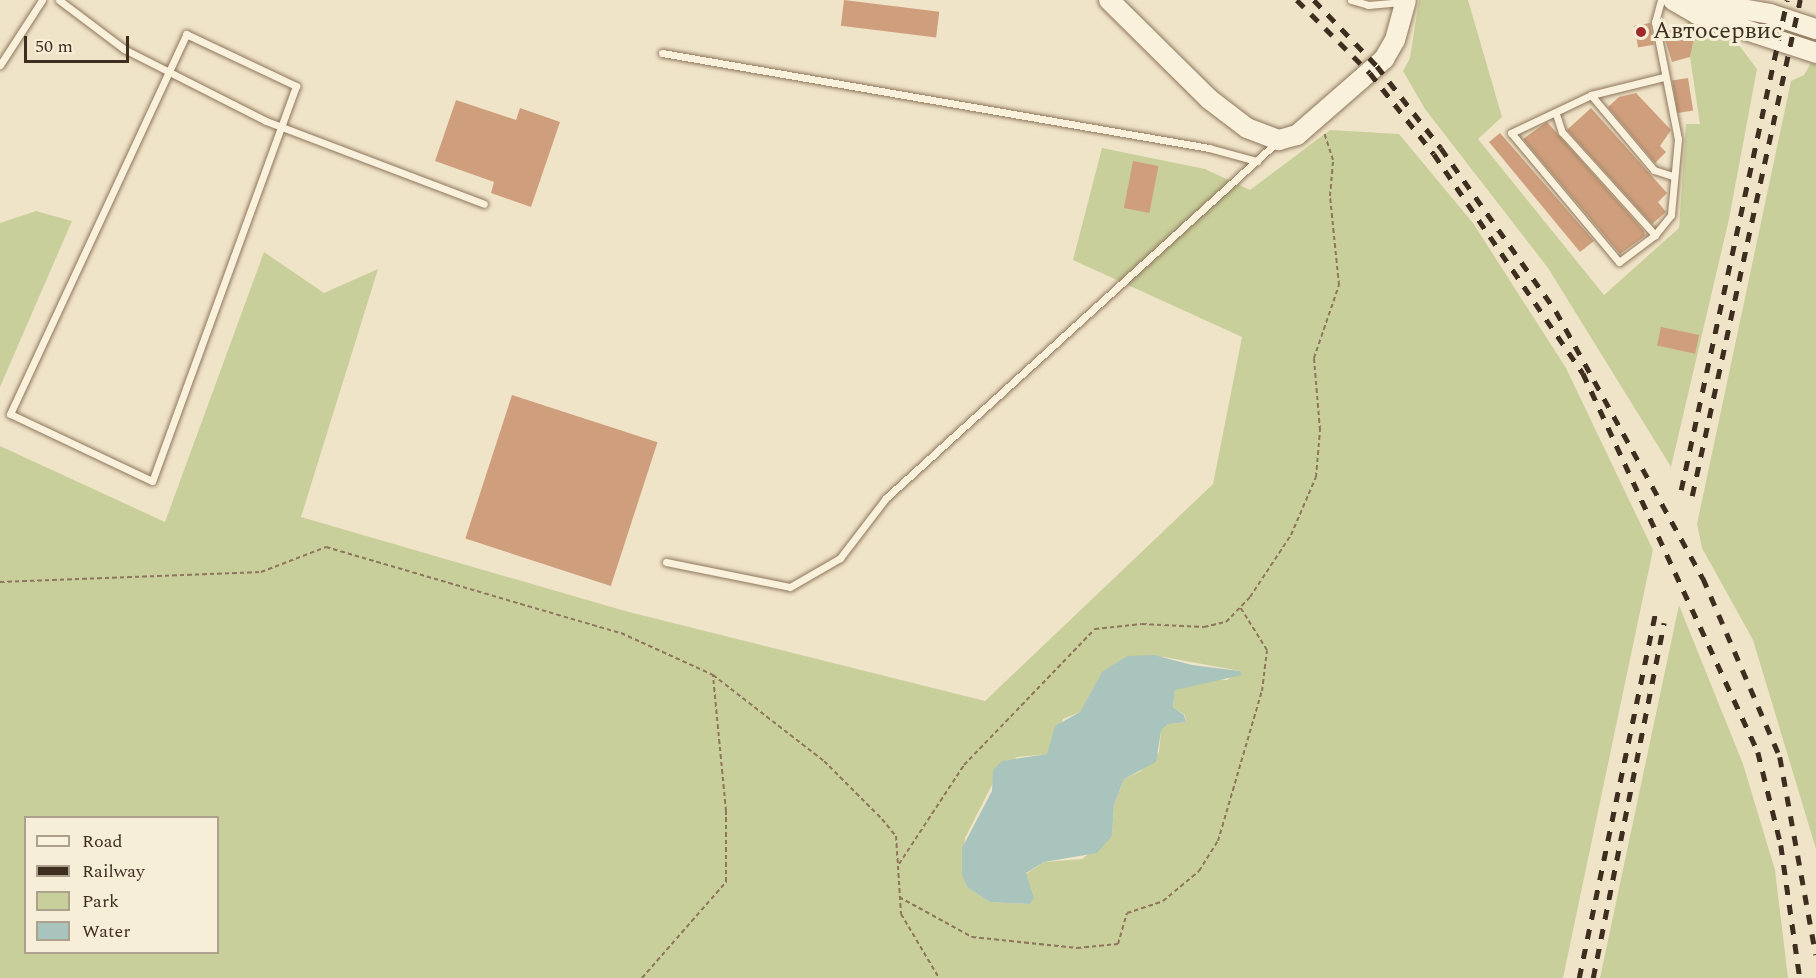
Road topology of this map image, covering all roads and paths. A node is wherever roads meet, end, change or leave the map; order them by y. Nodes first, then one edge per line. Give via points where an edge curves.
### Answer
1 (42, 0) edge
2 (59, 0) edge
3 (1109, 0) edge
4 (1351, 0) edge
5 (1661, 0) edge
6 (1673, 0) edge
7 (1689, 0) edge
8 (1406, 1) edge
9 (1816, 29) edge
10 (662, 53) dead end
11 (1816, 53) edge
12 (0, 65) edge
13 (169, 71) junction
14 (1664, 77) junction
15 (1592, 94) junction
16 (1556, 114) junction
17 (1319, 115) junction
18 (281, 127) junction
19 (1279, 140) junction
20 (1257, 161) junction
21 (1673, 176) junction
22 (484, 204) dead end
23 (1655, 235) junction
24 (666, 562) dead end
25 (0, 582) edge
26 (1240, 608) junction
27 (713, 675) junction
28 (897, 866) junction
29 (898, 897) junction
30 (642, 978) edge
31 (939, 978) edge

1 - 12 lane
2 - 13 lane via 124,49
3 - 19 street via 1209,99 1247,128
4 - 8 lane via 1368,5
5 - 14 lane via 1655,22
6 - 11 street via 1697,14
7 - 9 street via 1770,14
8 - 17 street via 1395,39 1384,59
10 - 20 lane via 1209,148
13 - 18 lane
13 - 18 lane via 186,33 296,86
13 - 18 lane via 10,414 152,481
14 - 15 lane
14 - 21 lane via 1678,139
15 - 16 lane
15 - 21 lane via 1654,170
16 - 23 lane via 1562,132
16 - 23 lane via 1514,129 1512,138 1617,261 1627,260
17 - 19 street via 1297,135
17 - 26 path via 1333,160 1330,196 1339,285 1314,358 1320,430 1316,477 1291,534
18 - 22 lane
19 - 20 lane
20 - 24 lane via 886,498 840,558 790,587
21 - 23 lane via 1670,219
25 - 27 path via 261,572 326,547 621,633
26 - 28 path via 1226,622 1204,627 1142,624 1095,629 964,765
26 - 29 path via 1267,650 1262,690 1218,841 1199,871 1163,902 1127,912 1118,944 1077,948 972,937
27 - 28 path via 824,761 882,819 896,836
27 - 30 path via 726,812 726,882
28 - 29 path
29 - 31 path via 901,914

